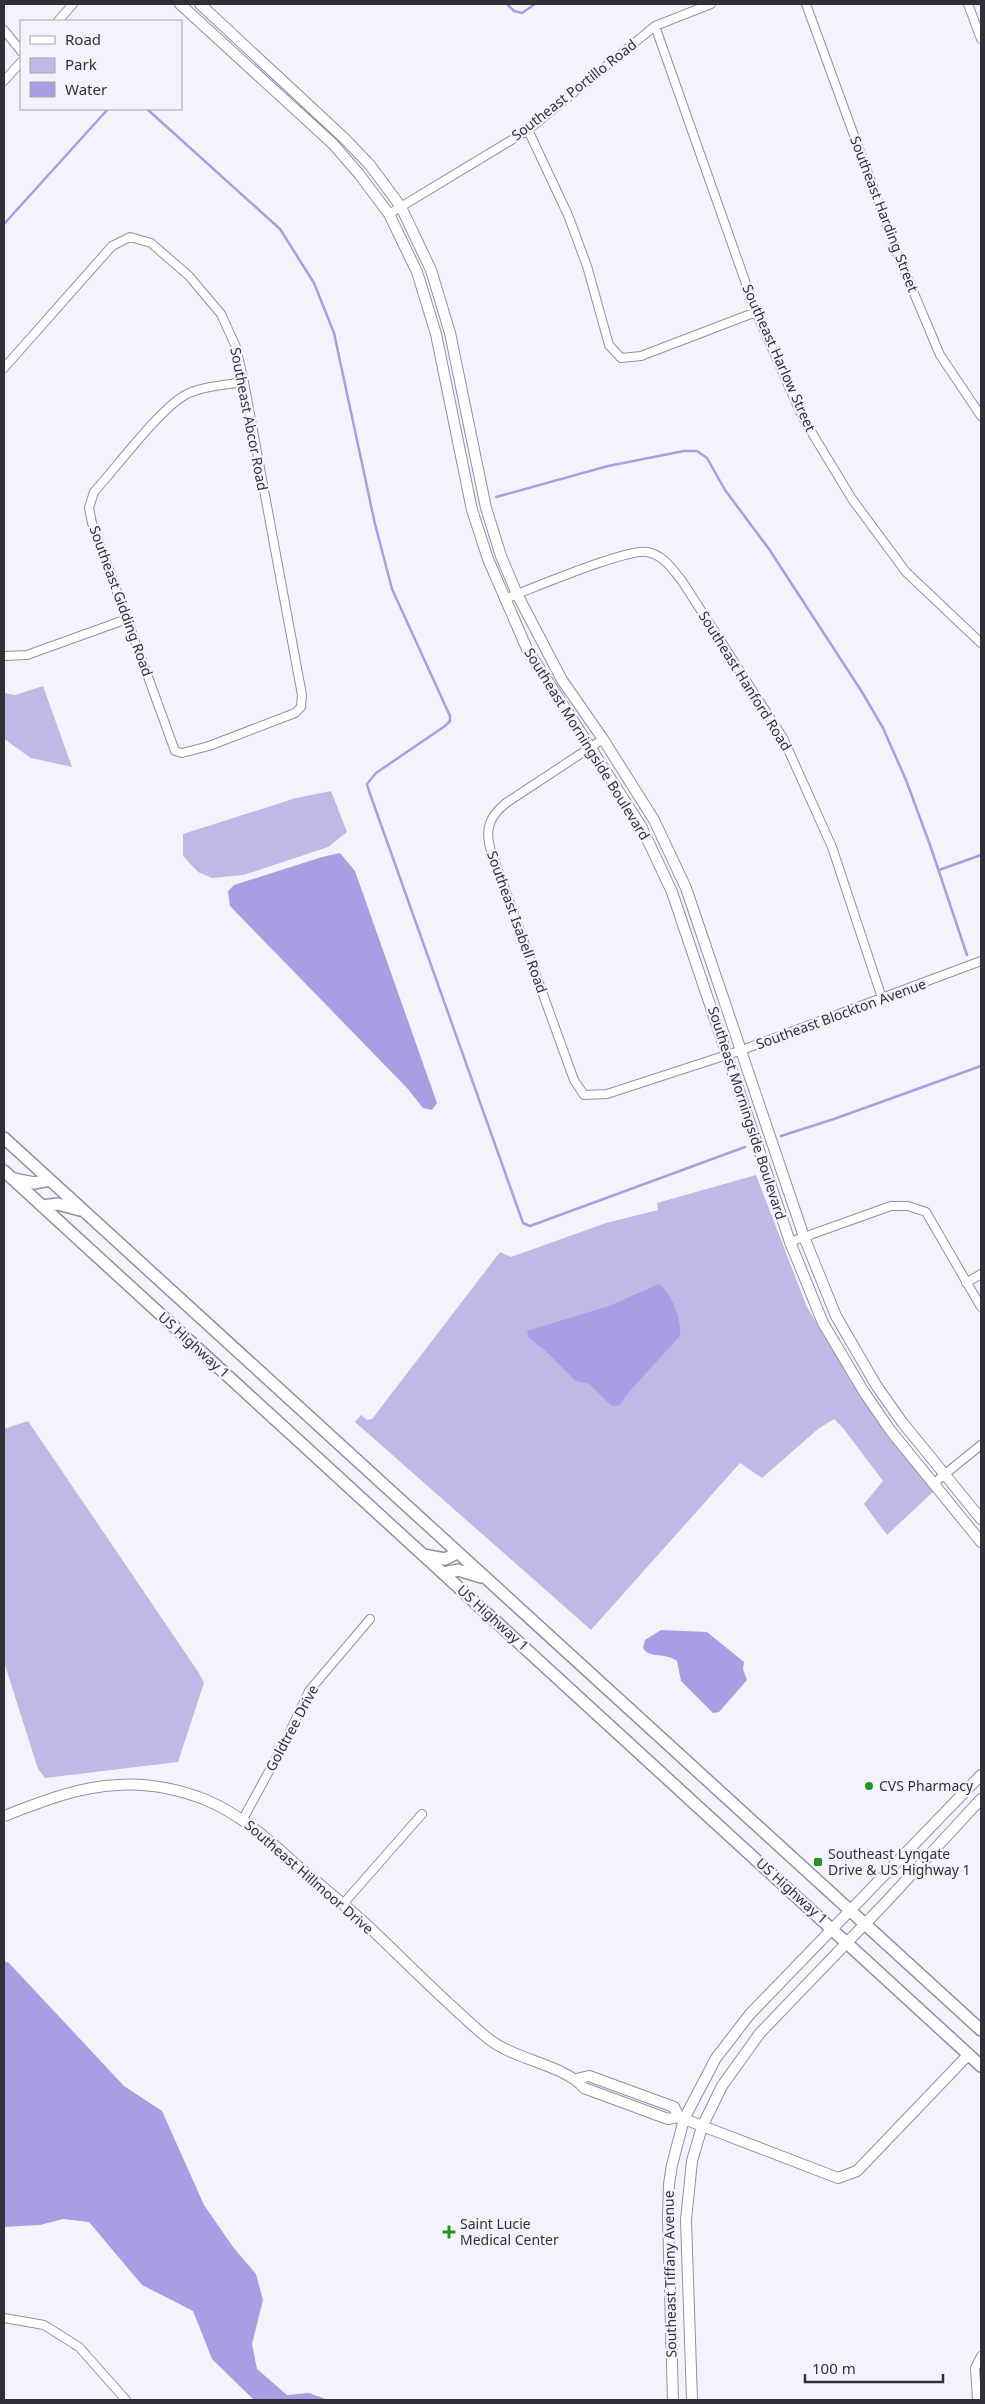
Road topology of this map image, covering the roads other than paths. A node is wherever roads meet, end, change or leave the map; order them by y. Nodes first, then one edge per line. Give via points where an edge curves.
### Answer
1 (73, 4) edge
2 (180, 4) edge
3 (200, 4) edge
4 (711, 4) edge
5 (806, 4) edge
6 (968, 4) edge
7 (59, 20) edge
8 (654, 26) junction
9 (4, 30) edge
10 (232, 34) junction
11 (981, 39) edge
12 (222, 44) junction
13 (20, 50) edge
14 (20, 63) edge
15 (4, 81) edge
16 (289, 85) junction
17 (280, 95) junction
18 (528, 130) junction
19 (401, 207) junction
20 (389, 214) junction
21 (756, 312) junction
22 (450, 333) junction
23 (436, 334) junction
24 (4, 368) edge
25 (244, 382) junction
26 (981, 416) edge
27 (478, 465) junction
28 (464, 468) junction
29 (516, 594) junction
30 (504, 599) junction
31 (127, 618) junction
32 (981, 644) edge
33 (4, 656) edge
34 (603, 739) junction
35 (590, 747) junction
36 (175, 751) joint
37 (981, 961) edge
38 (882, 998) junction
39 (742, 1050) junction
40 (728, 1054) junction
41 (584, 1095) joint
42 (4, 1138) edge
43 (8, 1174) edge
44 (50, 1180) junction
45 (42, 1206) junction
46 (82, 1210) junction
47 (804, 1237) junction
48 (790, 1242) junction
49 (981, 1274) edge
50 (966, 1283) junction
51 (981, 1306) edge
52 (860, 1359) junction
53 (848, 1367) junction
54 (981, 1445) edge
55 (945, 1474) junction
56 (934, 1483) junction
57 (981, 1519) edge
58 (981, 1542) edge
59 (457, 1553) junction
60 (423, 1555) junction
61 (444, 1573) junction
62 (485, 1578) junction
63 (370, 1620) dead end
64 (981, 1776) edge
65 (981, 1799) edge
66 (422, 1814) dead end
67 (4, 1816) edge
68 (243, 1820) junction
69 (343, 1904) junction
70 (850, 1909) junction
71 (865, 1922) junction
72 (832, 1928) junction
73 (847, 1942) junction
74 (981, 2030) edge
75 (969, 2054) junction
76 (981, 2066) edge
77 (681, 2118) junction
78 (702, 2127) junction
79 (4, 2318) edge
80 (981, 2356) edge
81 (126, 2400) edge
82 (673, 2400) edge
83 (692, 2400) edge
84 (976, 2400) edge

1 - 7 street
2 - 12 street, Southeast Morningside Boulevard
3 - 10 street, Southeast Morningside Boulevard
4 - 8 street, Southeast Portillo Road
5 - 26 street, Southeast Harding Street via 898,253 940,355
6 - 11 street
8 - 18 street, Southeast Portillo Road
8 - 21 street, Southeast Harlow Street
9 - 13 street
10 - 12 street
10 - 16 street, Southeast Morningside Boulevard
12 - 17 street, Southeast Morningside Boulevard
14 - 15 street
16 - 17 street
16 - 19 street, Southeast Morningside Boulevard via 370,165
17 - 20 street, Southeast Morningside Boulevard via 333,144
18 - 19 street, Southeast Portillo Road
18 - 21 street via 568,215 610,345 621,358 641,356
19 - 20 street, Southeast Portillo Road
19 - 22 street, Southeast Morningside Boulevard via 431,270
20 - 23 street, Southeast Morningside Boulevard via 417,272
21 - 32 street, Southeast Harlow Street via 803,418 852,499 906,572
22 - 23 street
22 - 27 street, Southeast Morningside Boulevard
23 - 28 street, Southeast Morningside Boulevard
24 - 25 street, Southeast Abcor Road via 112,246 130,237 152,243 189,276 221,314 236,347
25 - 31 street, Southeast Gidding Road via 187,394 169,406 94,492 89,508 92,523
25 - 36 street, Southeast Abcor Road via 302,696 301,708 209,746 182,753
27 - 28 street
27 - 29 street, Southeast Morningside Boulevard via 486,508
28 - 30 street, Southeast Morningside Boulevard via 474,518
29 - 30 street, Southeast Hanford Road
29 - 34 street, Southeast Morningside Boulevard via 562,680
29 - 38 street, Southeast Hanford Road via 622,555 647,551 665,559 783,738 832,847
30 - 35 street, Southeast Morningside Boulevard via 527,649
31 - 33 street via 26,655
31 - 36 street, Southeast Gidding Road
34 - 35 street, Southeast Isabell Road
34 - 39 street, Southeast Morningside Boulevard via 654,820 686,888
35 - 40 street, Southeast Morningside Boulevard via 641,826 672,892
35 - 41 street, Southeast Isabell Road via 500,809 487,831 490,848 574,1080
37 - 38 street, Southeast Blockton Avenue
38 - 39 street, Southeast Blockton Avenue
39 - 40 street, Southeast Blockton Avenue
39 - 47 street, Southeast Morningside Boulevard
40 - 41 street, Southeast Blockton Avenue via 608,1094
40 - 48 street, Southeast Morningside Boulevard
42 - 44 main road, US Highway 1
43 - 44 main road via 34,1183
43 - 45 main road, US Highway 1
44 - 46 main road, US Highway 1
45 - 46 main road via 58,1204
45 - 60 main road, US Highway 1
46 - 59 main road, US Highway 1
47 - 48 street
47 - 50 street via 891,1206 908,1206 926,1212
47 - 52 street, Southeast Morningside Boulevard via 836,1316
48 - 53 street, Southeast Morningside Boulevard via 823,1323
49 - 50 street
50 - 51 street
52 - 53 street
52 - 55 street, Southeast Morningside Boulevard via 902,1422
53 - 56 street, Southeast Morningside Boulevard via 890,1430
54 - 55 street
55 - 56 street
55 - 57 street, Southeast Morningside Boulevard
56 - 58 street, Southeast Morningside Boulevard
59 - 60 main road via 445,1559
59 - 62 main road, US Highway 1
60 - 61 main road, US Highway 1
61 - 62 main road via 458,1570
61 - 72 main road, US Highway 1
62 - 70 main road, US Highway 1
63 - 68 street, Goldtree Drive via 309,1691
64 - 70 street, Southeast Tiffany Avenue
65 - 71 street, Southeast Tiffany Avenue
66 - 69 street
67 - 68 street, Southeast Hillmoor Drive via 67,1793 125,1785 183,1792
68 - 69 street, Southeast Hillmoor Drive
69 - 77 street, Southeast Hillmoor Drive via 487,2038 516,2055 576,2079 589,2076 674,2107
70 - 71 main road, US Highway 1
70 - 72 street, Southeast Tiffany Avenue
71 - 73 street, Southeast Tiffany Avenue
71 - 74 main road, US Highway 1
72 - 73 main road, US Highway 1
72 - 77 street, Southeast Tiffany Avenue via 733,2035
73 - 75 main road, US Highway 1
73 - 78 street, Southeast Tiffany Avenue via 760,2033 722,2086
75 - 76 main road, US Highway 1
75 - 78 street, Southeast Hillmoor Drive via 857,2171 838,2178
77 - 78 street, Southeast Hillmoor Drive
77 - 82 street, Southeast Tiffany Avenue via 668,2184
78 - 83 street, Southeast Tiffany Avenue via 692,2161 686,2220
79 - 81 street via 44,2325 79,2346
80 - 84 street via 975,2368

